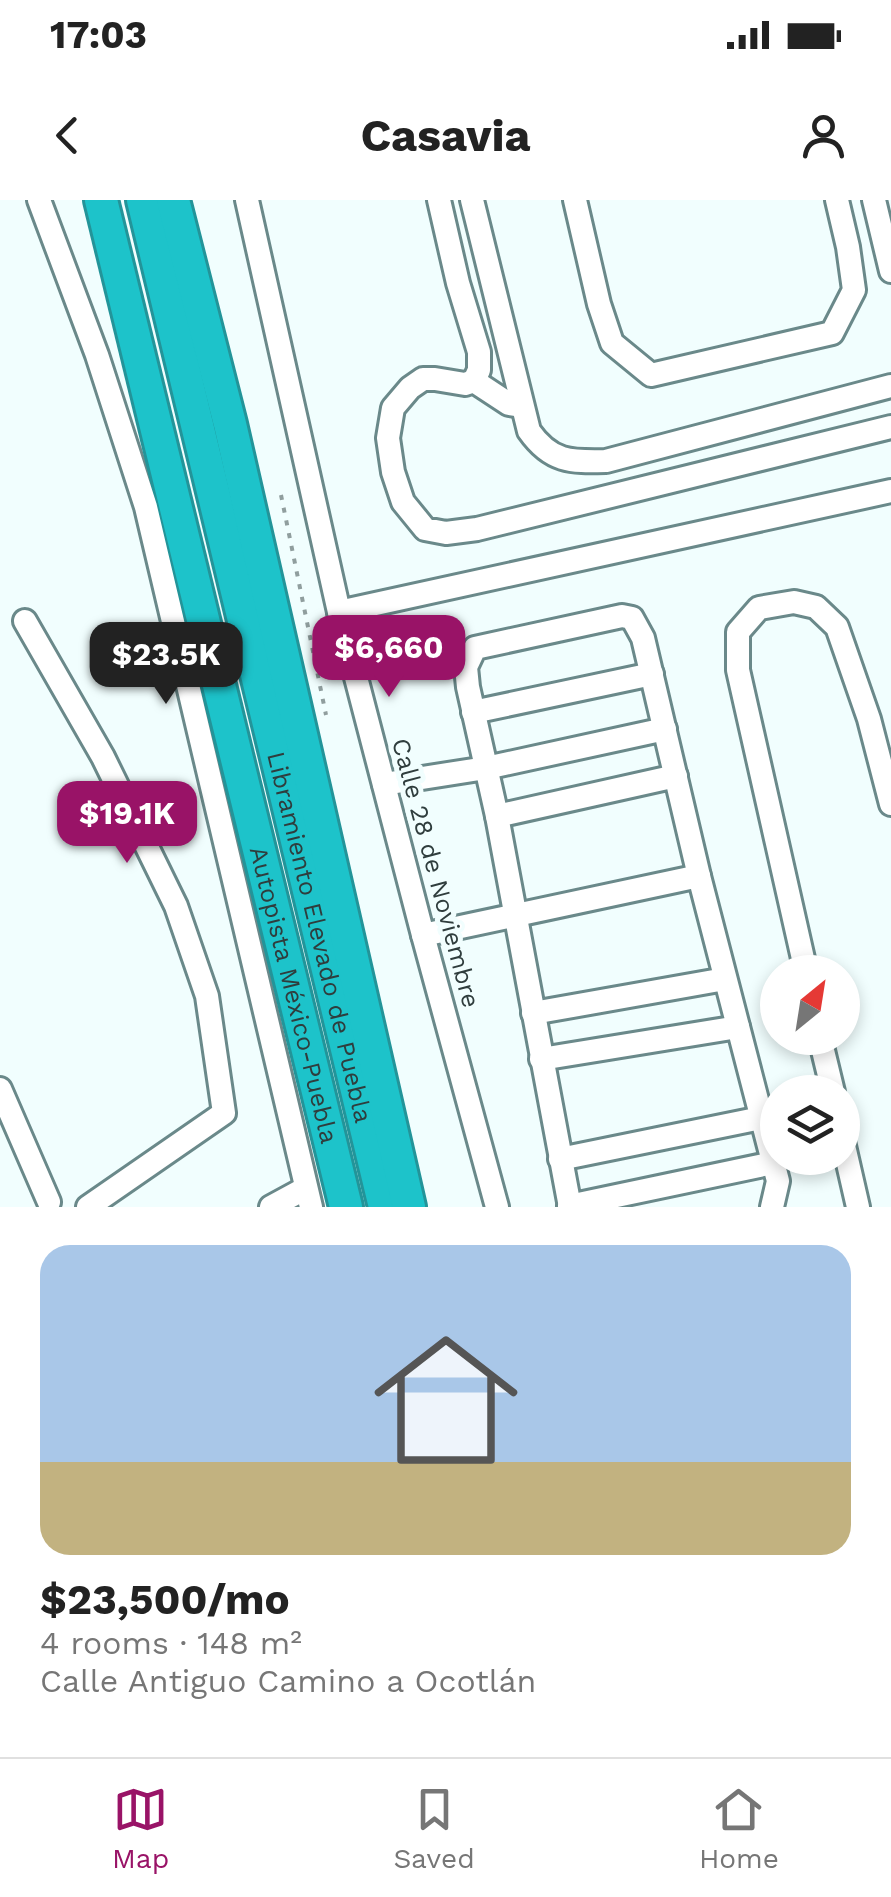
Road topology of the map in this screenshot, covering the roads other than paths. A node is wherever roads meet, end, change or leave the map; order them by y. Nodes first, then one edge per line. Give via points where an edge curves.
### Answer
1 (39, 200) edge
2 (101, 200) edge
3 (144, 200) edge
4 (173, 200) edge
5 (191, 200) edge
6 (247, 200) edge
7 (439, 200) edge
8 (472, 200) edge
9 (575, 200) edge
10 (837, 200) edge
11 (874, 200) edge
12 (891, 271) edge
13 (474, 381) junction
14 (891, 386) edge
15 (522, 406) junction
16 (891, 426) edge
17 (891, 491) edge
18 (340, 612) junction
19 (25, 622) dead end
20 (652, 674) junction
21 (473, 712) junction
22 (665, 729) junction
23 (486, 768) junction
24 (676, 776) junction
25 (384, 784) junction
26 (891, 804) edge
27 (497, 816) junction
28 (698, 876) junction
29 (514, 915) junction
30 (422, 935) junction
31 (802, 955) edge
32 (725, 979) junction
33 (532, 1013) junction
34 (738, 1027) junction
35 (541, 1059) junction
36 (0, 1089) edge
37 (760, 1114) edge
38 (760, 1118) edge
39 (560, 1160) junction
40 (760, 1166) edge
41 (776, 1175) edge
42 (851, 1175) edge
43 (309, 1198) edge
44 (49, 1202) dead end
45 (570, 1206) edge
46 (88, 1207) edge
47 (271, 1207) edge
48 (346, 1207) edge
49 (385, 1207) edge
50 (408, 1207) edge
51 (416, 1207) edge
52 (497, 1207) edge
53 (772, 1207) edge
54 (858, 1207) edge

1 - 43 street via 146,507
2 - 48 highway, Autopista México-Puebla
3 - 49 highway, Libramiento Elevado de Puebla
4 - 50 highway, Libramiento Elevado de Puebla
5 - 51 highway
6 - 18 street, Calle 28 de Noviembre
7 - 13 street via 478,352
8 - 15 street
9 - 10 street via 612,343 651,375 832,333 854,290
11 - 12 street
13 - 15 street
13 - 16 street via 423,380 393,408 392,472 403,502 425,529 477,530
14 - 15 street via 606,461 573,462 540,447
17 - 18 street
18 - 25 street, Calle 28 de Noviembre
19 - 46 street via 103,757 176,906 207,996 224,1113
20 - 21 street
20 - 21 street via 643,638 632,618 622,616 476,648 466,667
20 - 22 street
21 - 23 street
22 - 23 street
22 - 24 street
23 - 25 street
23 - 27 street
24 - 27 street
24 - 28 street
25 - 30 street, Calle 28 de Noviembre
26 - 31 street via 837,627 816,607 794,602 759,608 738,632 738,670
27 - 29 street
28 - 29 street
28 - 32 street
29 - 30 street
29 - 33 street
30 - 52 street, Calle 28 de Noviembre
32 - 33 street
32 - 34 street
33 - 35 street
34 - 35 street
34 - 37 street
35 - 39 street
36 - 44 street
38 - 39 street
39 - 45 street
40 - 45 street
41 - 53 street
42 - 54 street
43 - 47 street

